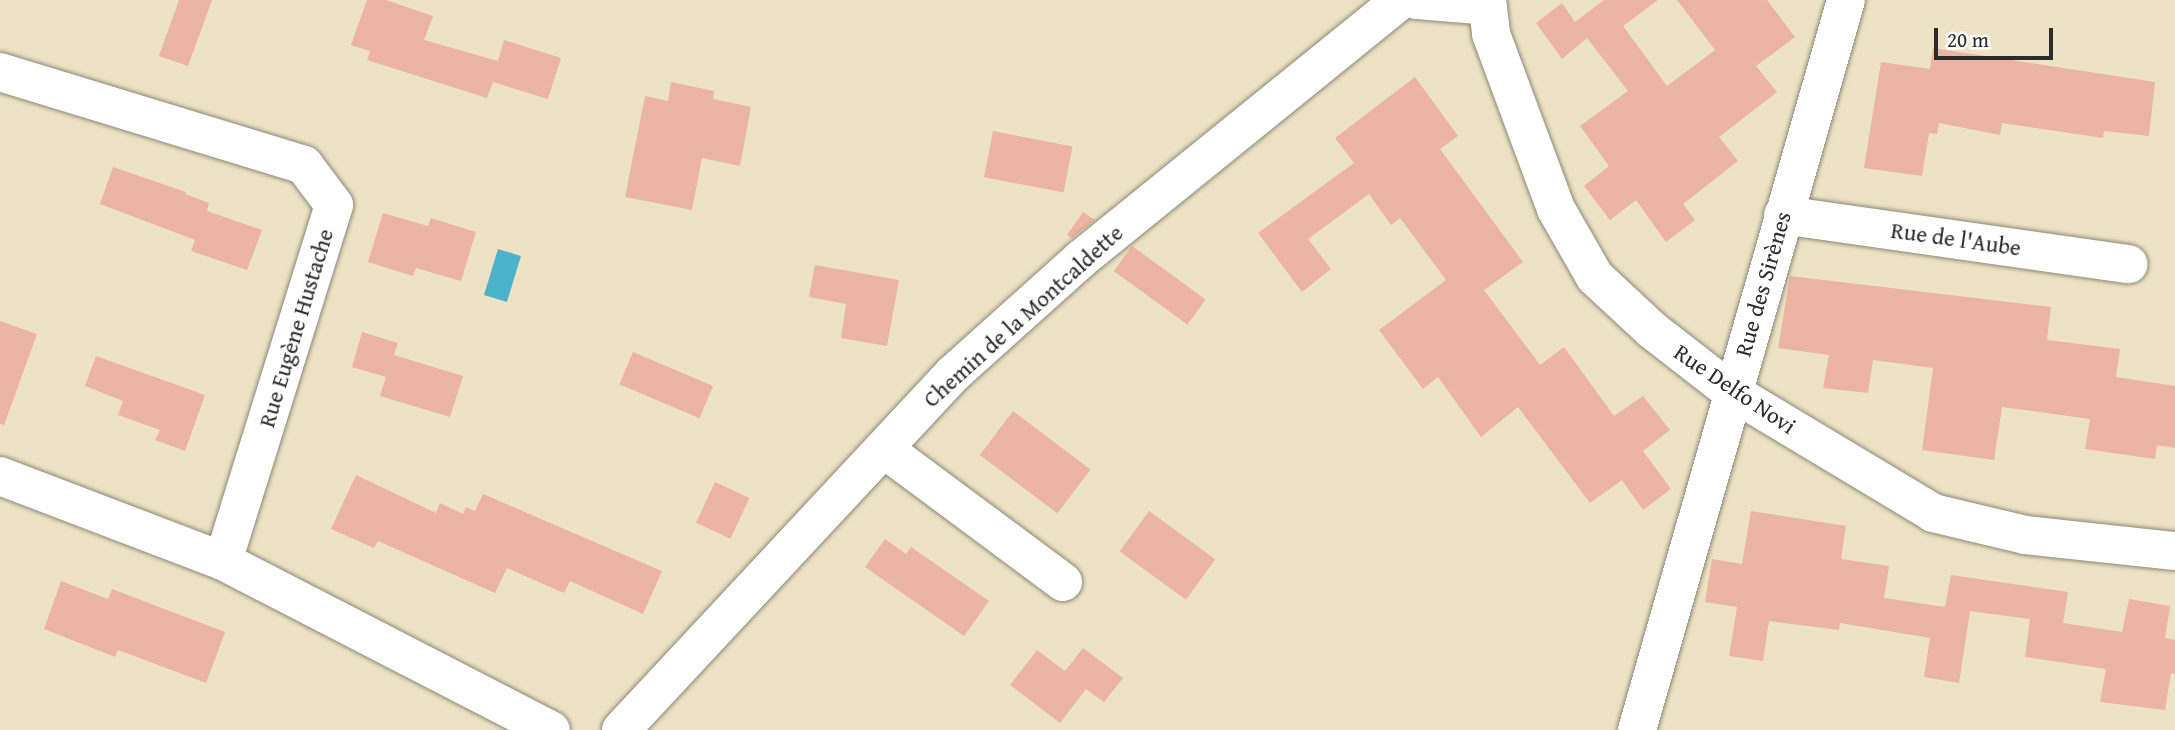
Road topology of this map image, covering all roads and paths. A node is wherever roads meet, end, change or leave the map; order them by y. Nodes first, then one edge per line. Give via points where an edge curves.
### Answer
1 (1401, 0) edge
2 (1417, 0) edge
3 (1846, 0) edge
4 (1488, 3) edge
5 (0, 72) edge
6 (1783, 215) junction
7 (2129, 264) dead end
8 (1732, 392) junction
9 (884, 449) junction
10 (0, 476) edge
11 (2175, 551) edge
12 (223, 561) junction
13 (1063, 582) dead end
14 (551, 730) edge
15 (621, 730) edge
16 (1637, 730) edge

1 - 9 street, Chemin de la Montcaldette via 1081,259 953,374
2 - 4 street
3 - 6 street, Rue des Sirènes
4 - 8 street, Rue Delfo Novi via 1491,34 1556,209 1595,277 1652,330
5 - 12 street, Rue Eugène Hustache via 304,164 334,205
6 - 7 street, Rue de l'Aube
6 - 8 street, Rue des Sirènes
8 - 11 street, Rue Delfo Novi via 1933,513 2025,535
8 - 16 street, Rue des Sirènes
9 - 13 street
9 - 15 street, Chemin de la Montcaldette
10 - 12 street
12 - 14 street

